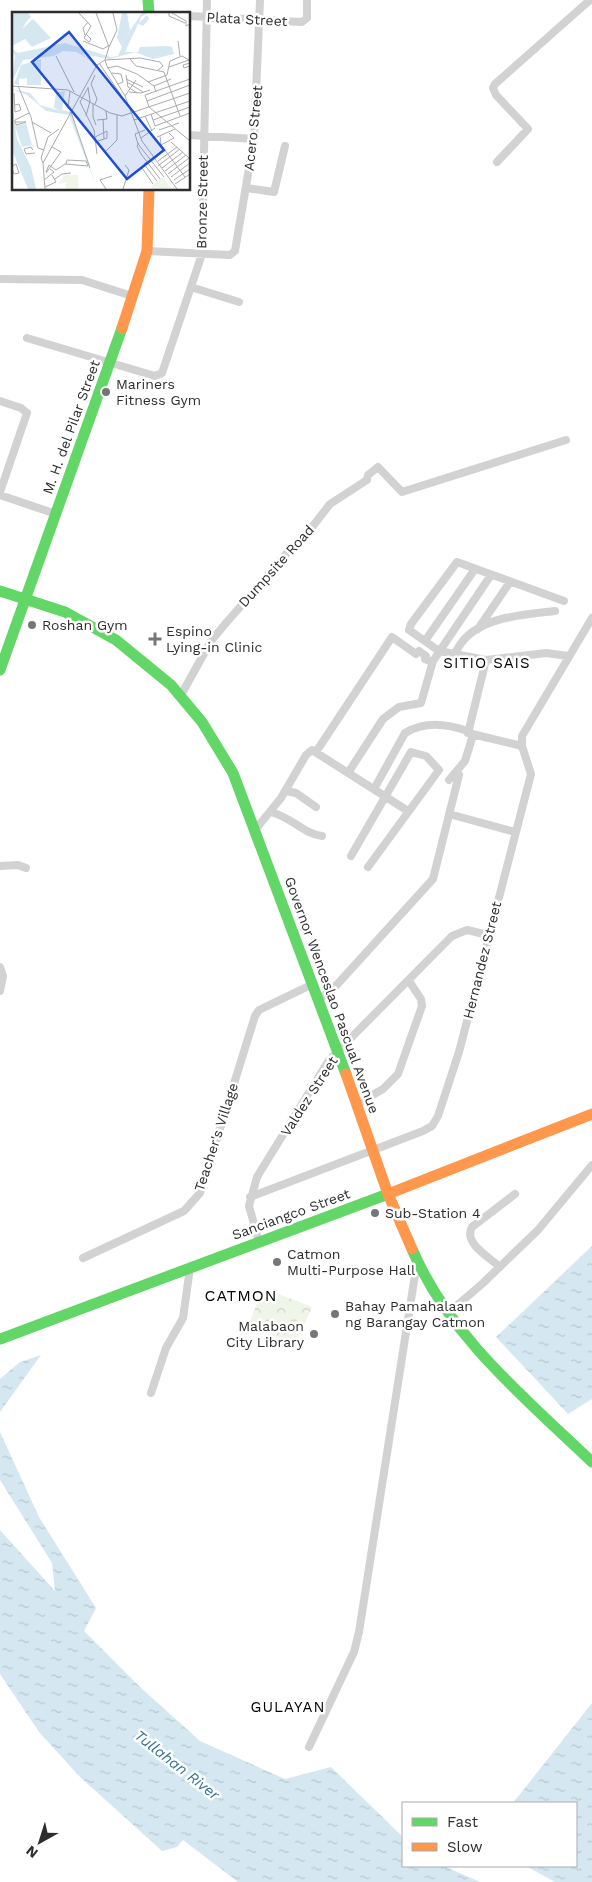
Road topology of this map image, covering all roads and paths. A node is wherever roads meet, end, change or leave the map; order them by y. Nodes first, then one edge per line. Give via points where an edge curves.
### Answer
1 (207, 0) edge
2 (260, 0) edge
3 (307, 0) edge
4 (590, 0) edge
5 (190, 16) edge
6 (207, 17) junction
7 (260, 20) junction
8 (190, 135) edge
9 (204, 136) junction
10 (254, 139) junction
11 (284, 146) dead end
12 (497, 162) dead end
13 (247, 188) junction
14 (149, 190) edge
15 (147, 251) junction
16 (202, 254) junction
17 (0, 279) edge
18 (191, 287) junction
19 (132, 296) junction
20 (239, 302) dead end
21 (27, 338) dead end
22 (110, 364) junction
23 (0, 401) edge
24 (566, 440) dead end
25 (0, 494) edge
26 (56, 514) junction
27 (475, 569) junction
28 (491, 575) junction
29 (510, 582) junction
30 (0, 591) edge
31 (26, 598) junction
32 (564, 601) dead end
33 (554, 611) dead end
34 (592, 618) edge
35 (477, 630) junction
36 (425, 640) junction
37 (439, 651) junction
38 (455, 654) junction
39 (568, 656) junction
40 (486, 660) junction
41 (432, 662) junction
42 (0, 670) edge
43 (181, 695) junction
44 (471, 733) junction
45 (522, 746) junction
46 (316, 752) junction
47 (348, 774) junction
48 (459, 775) dead end
49 (449, 780) dead end
50 (374, 789) junction
51 (286, 791) junction
52 (386, 796) junction
53 (316, 808) dead end
54 (408, 811) junction
55 (271, 812) junction
56 (449, 814) junction
57 (255, 830) junction
58 (515, 832) junction
59 (322, 836) dead end
60 (351, 856) dead end
61 (0, 866) edge
62 (368, 867) dead end
63 (26, 868) dead end
64 (488, 935) junction
65 (0, 967) edge
66 (409, 981) junction
67 (313, 984) junction
68 (0, 991) edge
69 (319, 999) junction
70 (337, 1052) junction
71 (357, 1104) junction
72 (592, 1114) edge
73 (373, 1152) junction
74 (592, 1165) edge
75 (388, 1194) junction
76 (515, 1194) dead end
77 (250, 1197) junction
78 (259, 1242) junction
79 (83, 1258) dead end
80 (417, 1262) junction
81 (500, 1267) junction
82 (190, 1268) junction
83 (448, 1313) junction
84 (0, 1340) edge
85 (151, 1393) dead end
86 (592, 1462) edge
87 (309, 1747) dead end

1 - 6 street, Bronze Street
2 - 7 street, Acero Street
3 - 7 street, Plata Street via 305,21
4 - 12 street via 495,84 496,95 528,129
5 - 6 street, Plata Street
6 - 7 street, Plata Street
6 - 9 street, Bronze Street
7 - 10 street, Acero Street
8 - 9 street
9 - 10 street
9 - 16 street, Bronze Street
10 - 13 street, Acero Street
11 - 13 street via 274,192
13 - 16 street, Acero Street via 233,254
14 - 15 main road, M. H. del Pilar Street
15 - 16 street
15 - 19 main road, M. H. del Pilar Street
16 - 18 street, Bronze Street
17 - 19 street via 82,280
18 - 20 street
18 - 22 street, Bronze Street via 162,374 156,376
19 - 22 main road, M. H. del Pilar Street
21 - 22 street
22 - 26 main road, M. H. del Pilar Street
23 - 25 street via 27,413
24 - 43 street, Dumpsite Road via 402,492 397,490 381,467 368,475 367,480 330,504 211,641
25 - 26 street
26 - 31 main road, M. H. del Pilar Street
27 - 28 street
27 - 36 street
27 - 36 street via 457,562 411,624 410,630
28 - 29 street
28 - 37 street
29 - 32 street
29 - 35 street
30 - 31 main road, Governor Wenceslao Pascual Avenue
31 - 42 main road, M. H. del Pilar Street
31 - 43 main road, Governor Wenceslao Pascual Avenue via 66,612 116,640
33 - 35 street via 508,616
34 - 39 street
35 - 38 street via 466,635
36 - 37 street
37 - 38 street
37 - 41 street
38 - 40 street
39 - 40 street via 546,653
39 - 45 street via 522,736
40 - 44 street
41 - 46 street via 392,637
41 - 47 street via 421,703 399,707 383,719
43 - 57 main road, Governor Wenceslao Pascual Avenue via 225,758
44 - 45 street
44 - 49 street via 465,761
44 - 50 street via 448,724 408,730
45 - 58 street, Hernandez Street via 531,774
46 - 47 street
46 - 51 street via 312,750 306,755
47 - 50 street
48 - 56 street
50 - 52 street
51 - 53 street via 296,793
51 - 55 street
52 - 54 street
52 - 54 street via 411,752 426,756 439,770
52 - 60 street
54 - 62 street
55 - 57 street
55 - 59 street via 286,816 312,835
56 - 58 street
56 - 69 street via 433,879 333,989
57 - 67 main road, Governor Wenceslao Pascual Avenue
58 - 64 street, Hernandez Street
61 - 63 street
64 - 66 street, Valdez Street via 460,931
64 - 73 street, Hernandez Street via 459,1052 436,1120 427,1129
65 - 68 street via 3,976
66 - 70 street, Valdez Street
66 - 71 street via 422,999 422,1006 403,1066 390,1084
67 - 69 main road, Governor Wenceslao Pascual Avenue
67 - 79 street, Teacher's Village via 259,1010 255,1016 200,1193 193,1202 184,1211
69 - 70 main road, Governor Wenceslao Pascual Avenue
70 - 71 main road, Governor Wenceslao Pascual Avenue
70 - 77 street, Valdez Street via 257,1177
71 - 73 main road, Governor Wenceslao Pascual Avenue
72 - 75 main road, Sanciangco Street
73 - 75 main road, Governor Wenceslao Pascual Avenue
73 - 77 street, Hernandez Street
74 - 81 street via 538,1230
75 - 78 main road, Sanciangco Street
75 - 80 main road, Governor Wenceslao Pascual Avenue
76 - 81 street via 468,1233 469,1239
77 - 78 street, Valdez Street via 249,1206
78 - 82 main road, Sanciangco Street
80 - 83 main road, Governor Wenceslao Pascual Avenue
80 - 87 street via 359,1632 354,1652
81 - 83 street
82 - 84 main road, Sanciangco Street
82 - 85 street via 184,1314 166,1348
83 - 86 main road, Governor Wenceslao Pascual Avenue via 485,1360

